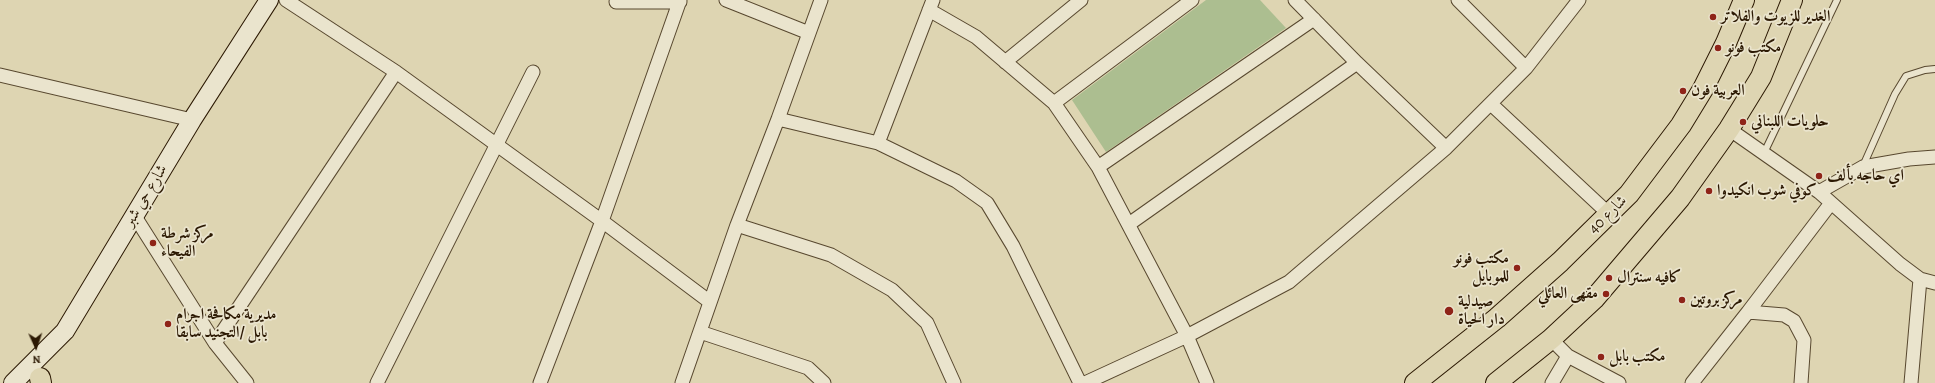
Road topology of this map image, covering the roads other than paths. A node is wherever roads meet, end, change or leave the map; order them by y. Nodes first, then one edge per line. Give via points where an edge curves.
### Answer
1 (269, 0) edge
2 (286, 0) edge
3 (726, 0) edge
4 (821, 0) edge
5 (1081, 0) edge
6 (1192, 0) edge
7 (1295, 0) edge
8 (1458, 0) edge
9 (1579, 0) edge
10 (1744, 0) edge
11 (1792, 0) edge
12 (1838, 0) edge
13 (680, 1) edge
14 (616, 2) dead end
15 (931, 5) edge
16 (1314, 19) junction
17 (809, 33) junction
18 (1006, 62) junction
19 (1357, 63) junction
20 (1526, 68) junction
21 (1935, 69) edge
22 (396, 72) junction
23 (533, 72) dead end
24 (0, 75) edge
25 (1054, 103) junction
26 (1492, 104) junction
27 (778, 119) junction
28 (192, 120) junction
29 (1729, 129) junction
30 (878, 143) junction
31 (497, 145) junction
32 (1446, 148) junction
33 (1764, 153) junction
34 (1935, 157) edge
35 (1098, 166) junction
36 (1863, 167) junction
37 (1819, 192) junction
38 (1831, 202) junction
39 (134, 214) junction
40 (1610, 215) junction
41 (602, 221) junction
42 (737, 224) junction
43 (1129, 224) junction
44 (1920, 279) junction
45 (1935, 283) edge
46 (710, 302) junction
47 (1748, 312) junction
48 (65, 331) junction
49 (700, 332) junction
50 (1187, 336) junction
51 (1551, 339) junction
52 (215, 343) junction
53 (1568, 356) junction
54 (16, 380) edge
55 (40, 381) edge
56 (0, 382) edge
57 (247, 383) edge
58 (377, 383) edge
59 (540, 383) edge
60 (682, 383) edge
61 (824, 383) edge
62 (954, 383) edge
63 (1080, 383) edge
64 (1085, 383) edge
65 (1207, 383) edge
66 (1415, 383) edge
67 (1496, 383) edge
68 (1552, 383) edge
69 (1619, 383) edge
70 (1692, 383) edge
71 (1801, 383) edge
72 (1911, 383) edge

1 - 28 main road, شارع حي شبر
2 - 22 street
3 - 17 street
4 - 17 street
5 - 18 street
6 - 25 street
7 - 16 street
8 - 20 street
9 - 20 street
10 - 40 main road, شارع 40 via 1726,43 1692,107 1629,194
11 - 29 main road via 1760,77
12 - 33 lane
13 - 14 street
13 - 41 street
15 - 18 street
15 - 30 street
16 - 19 street
16 - 35 street
17 - 27 street
18 - 25 street
19 - 32 street
19 - 43 street
20 - 26 street
21 - 36 lane via 1906,76 1895,94
22 - 31 street
22 - 52 street
23 - 31 street
24 - 28 street
25 - 35 street
26 - 32 street
26 - 40 street
27 - 30 street
27 - 42 street
28 - 39 main road, شارع حي شبر
29 - 33 street
29 - 51 main road via 1680,198 1594,299
30 - 63 street via 956,181 987,203 1013,246
31 - 41 street
31 - 58 street
32 - 50 street via 1289,282
33 - 37 street
34 - 36 street
35 - 43 street
36 - 37 street
37 - 38 street
38 - 44 street
38 - 47 street
39 - 48 main road, شارع حي شبر
39 - 52 street
40 - 66 main road, شارع 40 via 1497,318
41 - 46 street
41 - 59 street
42 - 46 street
42 - 62 street via 832,255 892,290 927,323
43 - 50 street
44 - 45 street
44 - 72 street
46 - 49 street
47 - 70 street
47 - 71 street via 1784,314 1794,321 1804,340
48 - 54 main road, شارع حي شبر
48 - 55 main road
49 - 60 street
49 - 61 street via 808,368
50 - 64 street
50 - 65 street
51 - 53 street
51 - 67 main road
52 - 57 street
53 - 68 street
53 - 69 street
54 - 56 main road

